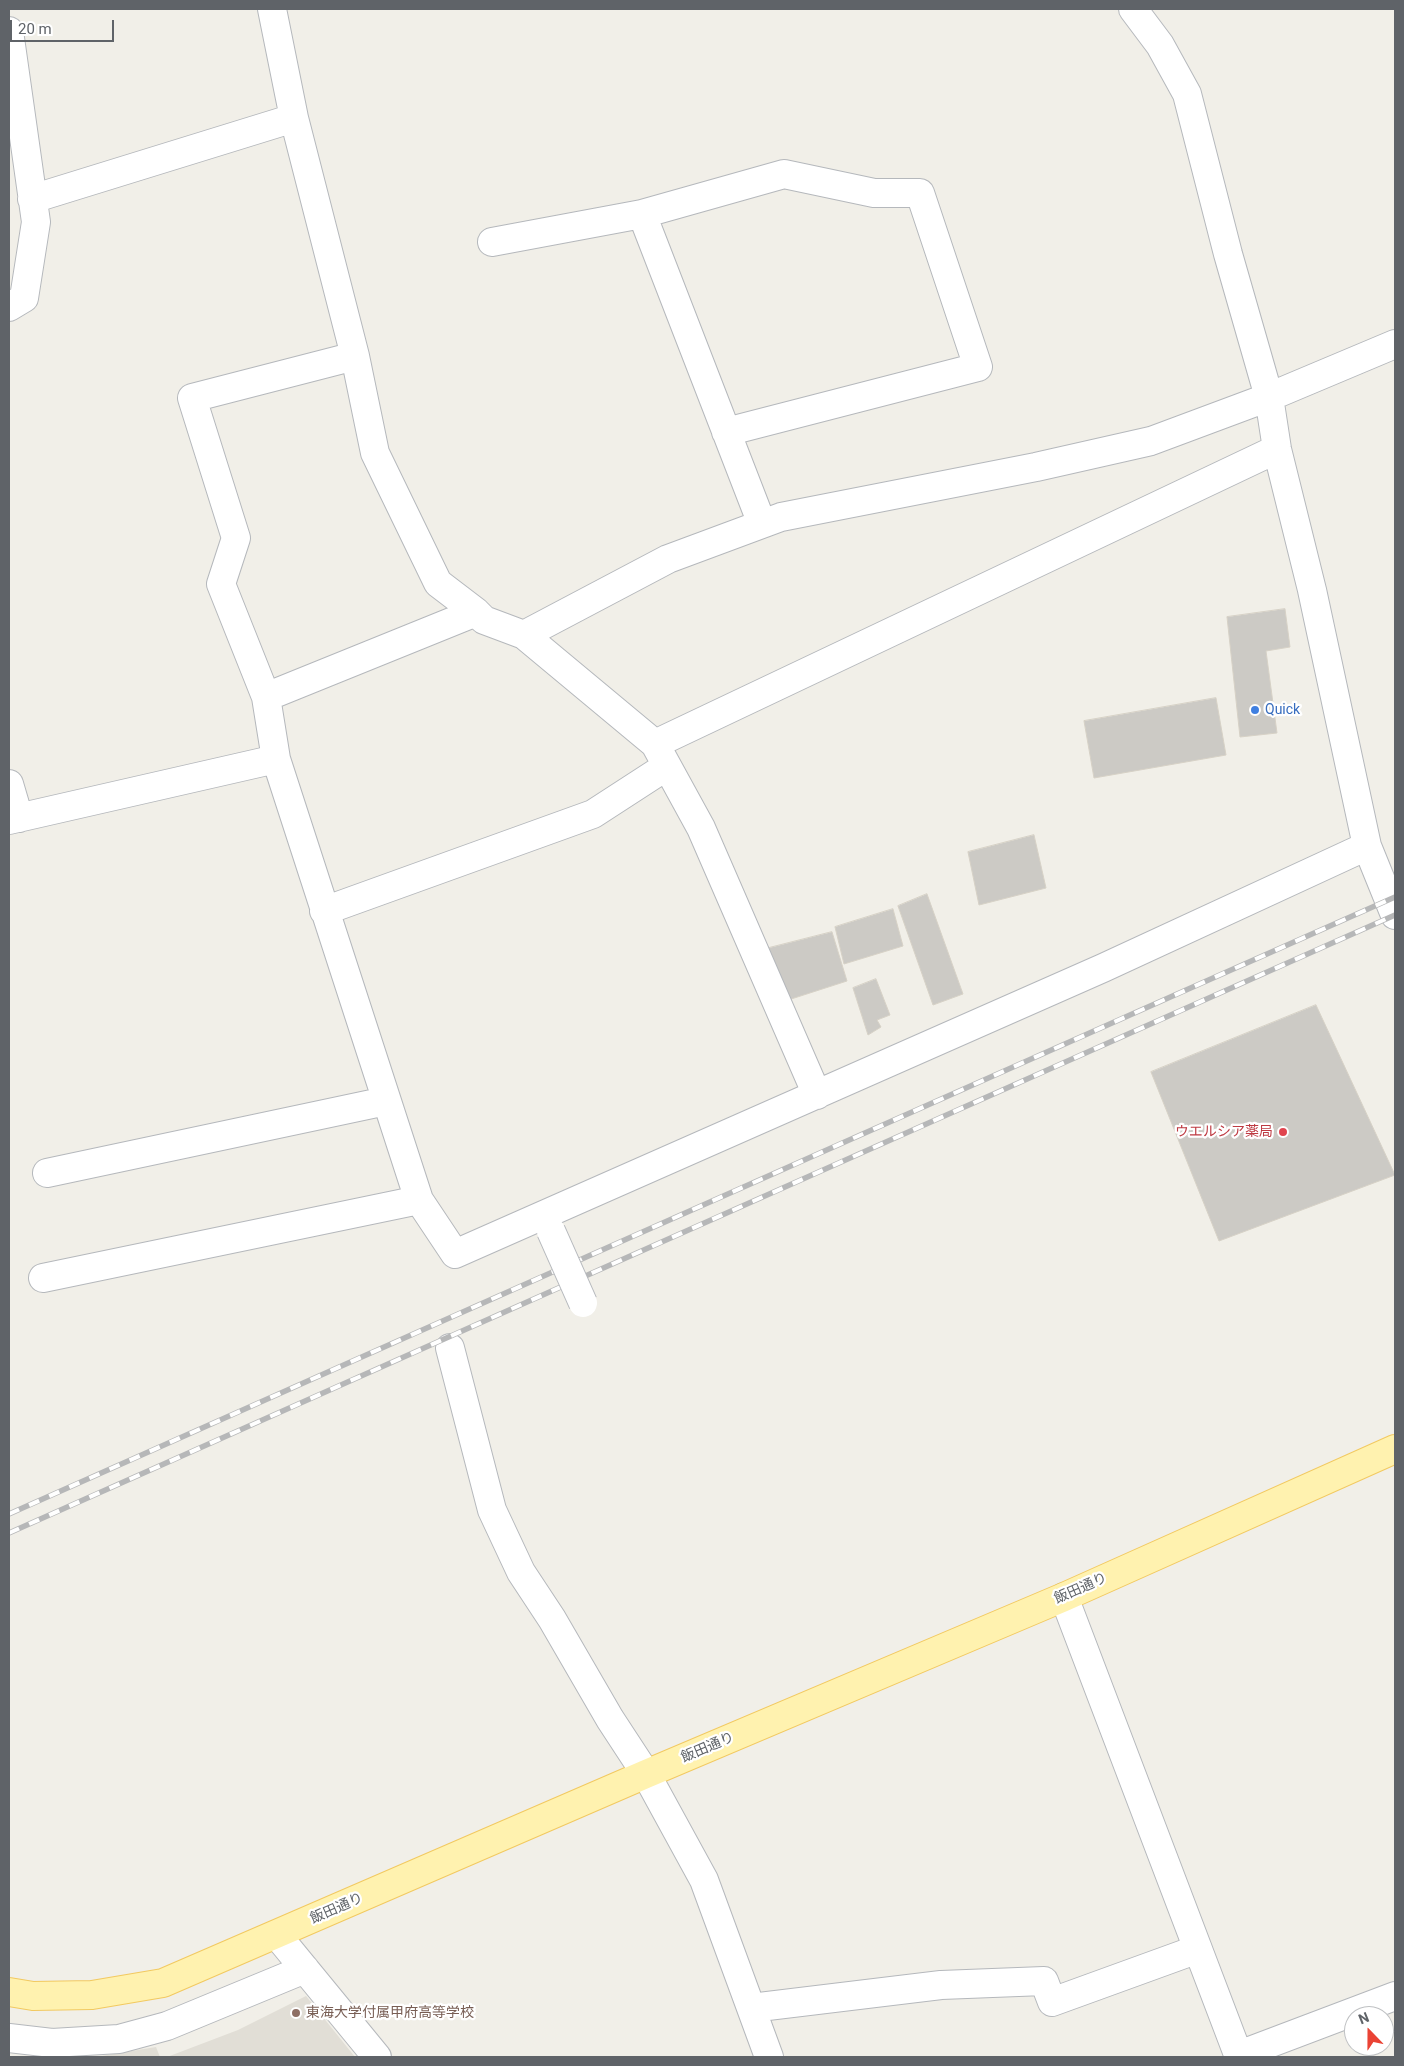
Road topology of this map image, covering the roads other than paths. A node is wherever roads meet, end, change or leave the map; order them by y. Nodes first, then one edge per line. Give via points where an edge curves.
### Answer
1 (272, 9) edge
2 (1133, 9) edge
3 (9, 31) edge
4 (294, 118) junction
5 (32, 199) junction
6 (642, 214) junction
7 (492, 242) dead end
8 (9, 307) edge
9 (1395, 344) edge
10 (355, 356) junction
11 (1269, 398) junction
12 (726, 432) junction
13 (1277, 449) junction
14 (762, 524) junction
15 (476, 612) junction
16 (524, 635) junction
17 (266, 697) junction
18 (661, 755) junction
19 (276, 759) junction
20 (9, 784) edge
21 (14, 819) edge
22 (1367, 846) junction
23 (324, 911) junction
24 (1395, 915) edge
25 (817, 1095) junction
26 (386, 1101) junction
27 (47, 1173) dead end
28 (419, 1200) junction
29 (551, 1231) dead end
30 (42, 1278) dead end
31 (583, 1303) dead end
32 (450, 1348) dead end
33 (1395, 1449) edge
34 (1064, 1597) junction
35 (646, 1774) junction
36 (277, 1935) junction
37 (1198, 1949) junction
38 (305, 1969) junction
39 (9, 1992) edge
40 (1395, 1996) edge
41 (750, 2008) junction
42 (9, 2038) edge
43 (1239, 2056) edge
44 (377, 2057) edge
45 (769, 2057) edge

1 - 4 street
2 - 11 street via 1160,46 1187,94
3 - 5 street
4 - 5 street
4 - 10 street
5 - 8 street via 36,222 24,298
6 - 7 street
6 - 12 street
6 - 12 street via 784,174 874,193 920,193 978,368
9 - 11 street
10 - 15 street via 376,453 438,583
10 - 17 street via 192,398 236,538 221,584
11 - 13 street
11 - 14 street via 1151,441 780,517
12 - 14 street
13 - 18 street
13 - 22 street via 1312,590
14 - 16 street via 668,559
15 - 16 street via 484,620
15 - 17 street
16 - 18 street
17 - 19 street
18 - 23 street via 593,814
18 - 25 street via 702,828
19 - 21 street
19 - 23 street
20 - 21 street
22 - 24 street
22 - 25 street
23 - 26 street
25 - 28 street via 455,1254
26 - 27 street
26 - 28 street
28 - 30 street
29 - 31 street, bridge
32 - 35 street via 492,1510 521,1572
33 - 34 main road, 飯田通り
34 - 35 main road, 飯田通り
34 - 37 street
35 - 36 main road, 飯田通り
35 - 41 street via 704,1880
36 - 38 street
36 - 39 main road, 飯田通り via 163,1983 92,1995 33,1996
37 - 41 street via 1052,2002 1044,1981 941,1985
37 - 43 street
38 - 42 street via 167,2026 119,2039 52,2043
38 - 44 street
40 - 43 street
41 - 45 street

